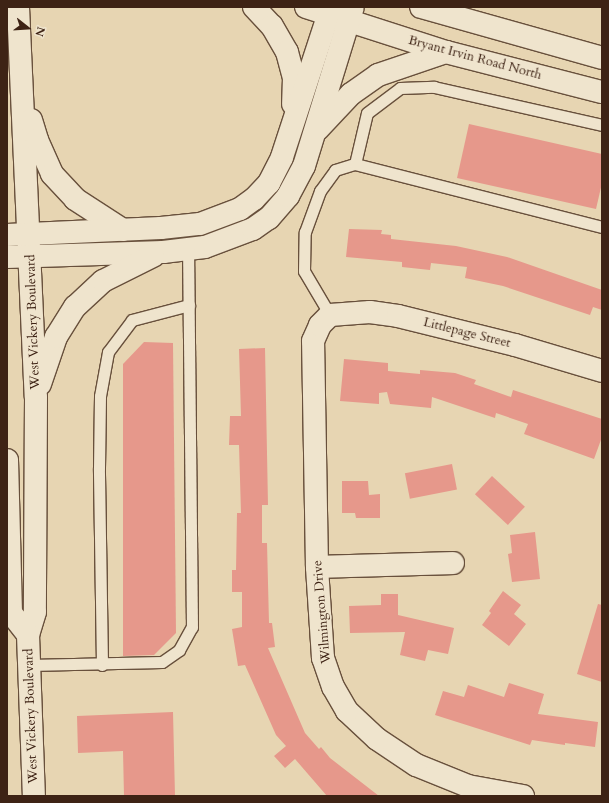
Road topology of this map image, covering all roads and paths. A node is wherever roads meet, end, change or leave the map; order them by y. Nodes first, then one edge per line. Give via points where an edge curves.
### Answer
1 (254, 7) edge
2 (306, 7) edge
3 (421, 7) edge
4 (340, 12) edge
5 (18, 15) edge
6 (446, 52) junction
7 (602, 58) edge
8 (602, 92) edge
9 (294, 122) junction
10 (602, 125) edge
11 (315, 133) junction
12 (355, 164) junction
13 (602, 227) edge
14 (123, 230) junction
15 (7, 235) edge
16 (30, 245) junction
17 (188, 249) junction
18 (163, 252) junction
19 (7, 257) edge
20 (188, 305) junction
21 (330, 315) junction
22 (602, 371) edge
23 (36, 397) junction
24 (7, 460) edge
25 (453, 563) dead end
26 (317, 567) junction
27 (28, 635) junction
28 (102, 664) junction
29 (29, 665) junction
30 (34, 796) edge
31 (523, 796) edge

1 - 9 main road via 272,26 287,52 294,78
2 - 4 main road, Bryant Irvin Road North
3 - 7 main road
4 - 6 main road, Bryant Irvin Road North
4 - 9 main road
4 - 11 main road
5 - 14 main road via 28,110 37,140 52,174 75,199
5 - 16 main road, West Vickery Boulevard
6 - 8 main road, Bryant Irvin Road North
6 - 11 main road via 378,75 351,94
9 - 14 main road via 282,157 268,183 254,199 240,209 200,224
10 - 12 lane via 434,87 400,88 367,113
11 - 17 main road via 304,166 291,190 269,218 236,237 205,247
12 - 13 lane
12 - 21 lane via 335,170 320,191 305,232 304,270
14 - 16 main road
15 - 16 main road
16 - 18 main road
16 - 19 main road
16 - 23 main road, West Vickery Boulevard
17 - 18 main road
17 - 20 lane
18 - 23 main road via 103,281 75,307 56,338
20 - 28 lane via 132,320 108,352 100,403
20 - 28 lane via 192,627 179,650 162,662
21 - 22 main road, Littlepage Street via 370,312 398,316 515,345
21 - 26 main road, Wilmington Drive via 320,325 313,341
23 - 27 main road, West Vickery Boulevard via 35,612
24 - 27 main road, West Vickery Boulevard via 11,613
25 - 26 main road
26 - 31 main road, Wilmington Drive via 323,658 333,687 347,711 377,739 416,765 468,786
27 - 29 main road, West Vickery Boulevard
28 - 29 lane
29 - 30 main road, West Vickery Boulevard

